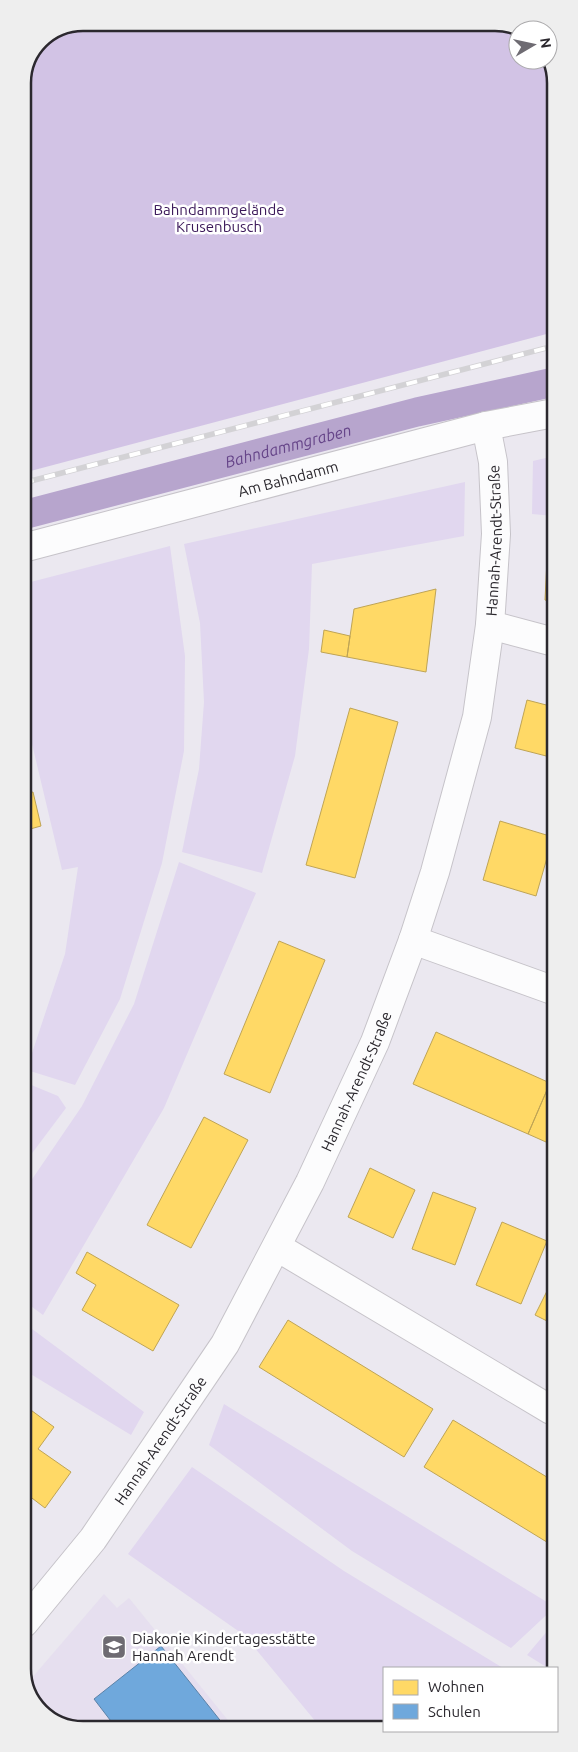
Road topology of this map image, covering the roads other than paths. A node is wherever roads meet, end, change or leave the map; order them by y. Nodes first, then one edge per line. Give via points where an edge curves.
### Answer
1 (547, 414) edge
2 (486, 426) junction
3 (31, 546) edge
4 (490, 625) junction
5 (547, 640) edge
6 (413, 940) junction
7 (547, 988) edge
8 (278, 1248) junction
9 (547, 1408) edge
10 (31, 1614) edge

1 - 2 street, Am Bahndamm
2 - 3 street, Am Bahndamm
2 - 4 street, Hannah-Arendt-Straße via 495,498
4 - 5 street, Hannah-Arendt-Straße
4 - 6 street, Hannah-Arendt-Straße via 477,717
6 - 7 street
6 - 8 street, Hannah-Arendt-Straße via 363,1068
8 - 9 street
8 - 10 street, Hannah-Arendt-Straße via 204,1376 93,1539

